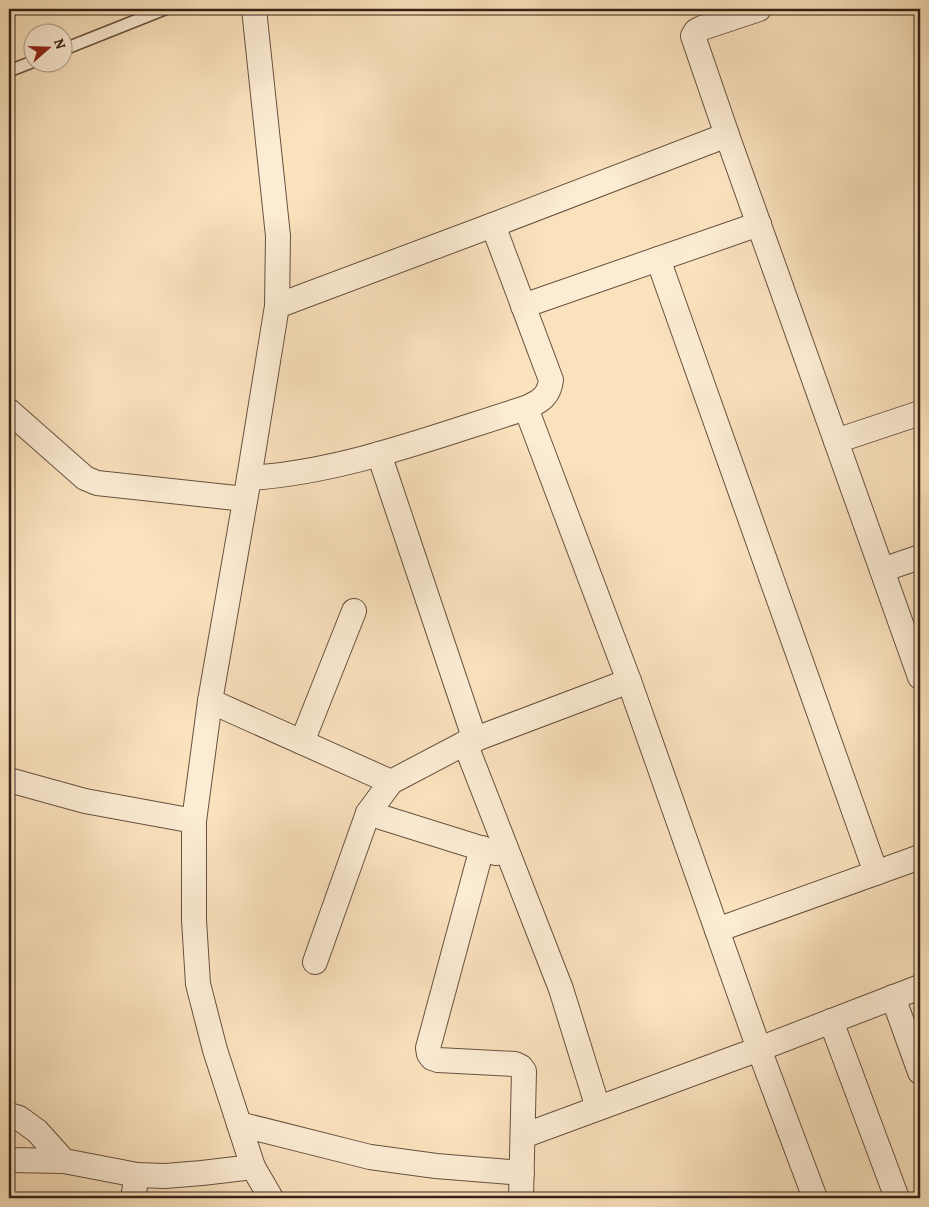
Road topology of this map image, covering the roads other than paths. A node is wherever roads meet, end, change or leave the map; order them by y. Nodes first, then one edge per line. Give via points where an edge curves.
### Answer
1 (165, 9) edge
2 (254, 9) edge
3 (759, 9) edge
4 (707, 17) edge
5 (72, 46) edge
6 (22, 66) edge
7 (9, 71) edge
8 (727, 135) junction
9 (759, 224) junction
10 (493, 225) junction
11 (658, 259) junction
12 (277, 306) junction
13 (523, 306) junction
14 (526, 408) junction
15 (9, 412) edge
16 (920, 413) edge
17 (836, 441) junction
18 (379, 454) junction
19 (247, 489) junction
20 (920, 557) edge
21 (882, 570) junction
22 (354, 611) dead end
23 (920, 677) edge
24 (629, 681) junction
25 (210, 701) junction
26 (470, 741) junction
27 (302, 742) junction
28 (9, 780) edge
29 (391, 782) junction
30 (368, 813) junction
31 (194, 821) junction
32 (482, 848) junction
33 (509, 857) junction
34 (920, 857) edge
35 (876, 873) junction
36 (717, 930) junction
37 (315, 962) dead end
38 (920, 987) edge
39 (893, 997) junction
40 (831, 1021) junction
41 (759, 1049) junction
42 (920, 1072) edge
43 (598, 1108) junction
44 (9, 1115) edge
45 (239, 1124) junction
46 (523, 1136) junction
47 (9, 1160) edge
48 (64, 1161) junction
49 (253, 1167) junction
50 (522, 1173) junction
51 (135, 1187) edge
52 (271, 1198) edge
53 (521, 1198) edge
54 (815, 1198) edge
55 (897, 1198) edge

1 - 5 lane
2 - 12 street via 278,236
3 - 4 street
4 - 8 street via 693,36
6 - 7 lane
8 - 9 street
8 - 10 street
9 - 11 street
9 - 17 street
10 - 12 street
10 - 13 street
11 - 13 street
11 - 35 street
12 - 19 street
13 - 14 street via 551,380 546,397
14 - 18 street
14 - 24 street
15 - 19 street via 85,478 97,483
16 - 17 street
17 - 21 street
18 - 19 street via 282,476
18 - 26 street
19 - 25 street
20 - 21 street
21 - 23 street
22 - 27 street
24 - 26 street
24 - 36 street
25 - 27 street
25 - 31 street
26 - 29 street
26 - 33 street
27 - 29 street
28 - 31 street via 85,801
29 - 30 street
30 - 32 street
30 - 37 street
31 - 45 street via 198,984
32 - 33 street
32 - 46 street via 428,1048 432,1058 438,1060 521,1067 525,1078
33 - 43 street via 561,989
34 - 35 street
35 - 36 street
36 - 41 street
38 - 39 street
39 - 40 street
39 - 42 street
40 - 41 street
40 - 55 street
41 - 43 street
41 - 54 street
43 - 46 street
44 - 48 street via 37,1131
45 - 49 street
45 - 50 street via 370,1157
46 - 50 street
47 - 48 street
48 - 51 street
49 - 51 street
49 - 52 street
50 - 53 street

